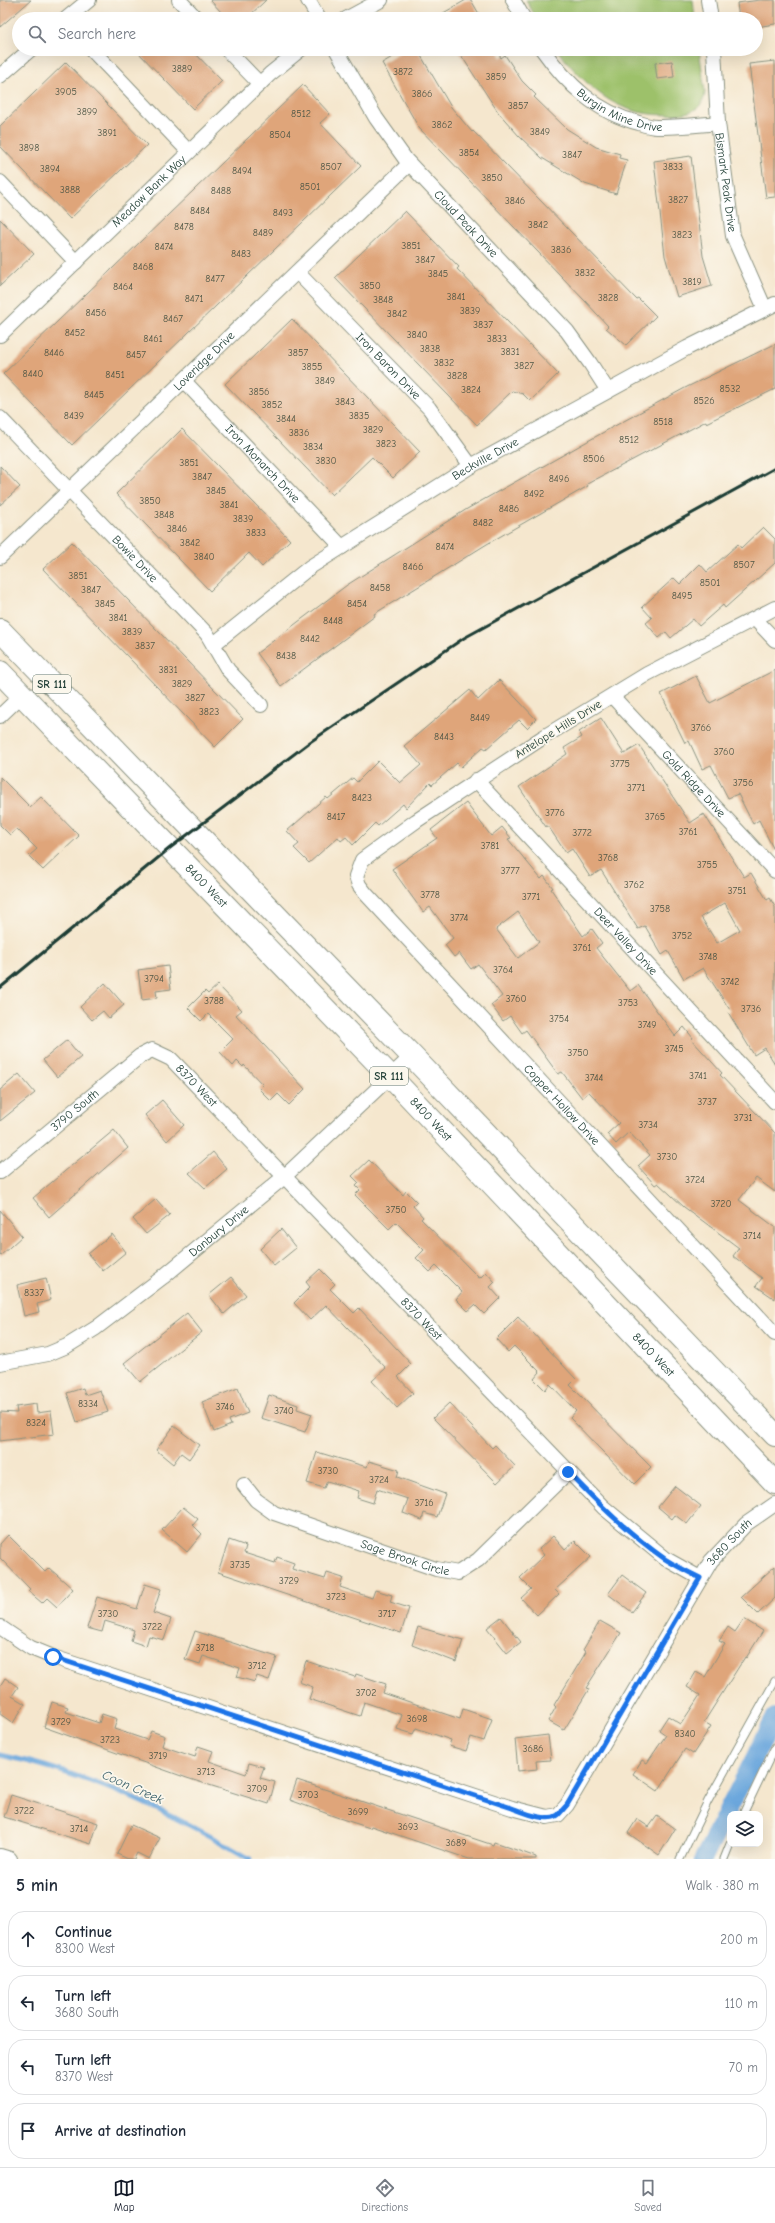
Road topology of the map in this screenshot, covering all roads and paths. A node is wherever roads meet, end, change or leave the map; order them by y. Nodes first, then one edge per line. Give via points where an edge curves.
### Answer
1 (89, 0) edge
2 (179, 0) edge
3 (308, 0) edge
4 (381, 0) edge
5 (513, 0) edge
6 (708, 0) edge
7 (74, 12) edge
8 (190, 12) edge
9 (315, 12) edge
10 (359, 12) edge
11 (520, 12) edge
12 (710, 12) edge
13 (23, 56) edge
14 (98, 56) edge
15 (233, 56) edge
16 (292, 56) edge
17 (340, 56) edge
18 (547, 56) edge
19 (714, 56) edge
20 (0, 76) edge
21 (260, 84) junction
22 (718, 123) junction
23 (190, 152) junction
24 (409, 164) junction
25 (0, 182) edge
26 (76, 262) junction
27 (297, 272) junction
28 (770, 307) edge
29 (0, 335) edge
30 (184, 381) junction
31 (608, 391) junction
32 (0, 418) edge
33 (471, 466) junction
34 (70, 491) junction
35 (342, 547) junction
36 (0, 558) edge
37 (775, 608) edge
38 (755, 619) junction
39 (0, 630) edge
40 (775, 640) edge
41 (214, 644) junction
42 (0, 672) edge
43 (22, 695) junction
44 (612, 696) junction
45 (262, 705) dead end
46 (0, 716) edge
47 (476, 780) junction
48 (357, 872) joint
49 (775, 872) edge
50 (152, 1050) joint
51 (412, 1056) junction
52 (390, 1076) junction
53 (775, 1102) edge
54 (0, 1172) edge
55 (284, 1177) junction
56 (775, 1334) edge
57 (0, 1363) edge
58 (775, 1436) edge
59 (568, 1472) junction
60 (775, 1483) edge
61 (244, 1485) dead end
62 (775, 1504) edge
63 (700, 1578) junction
64 (0, 1627) edge
65 (775, 1681) edge
66 (775, 1747) edge
67 (744, 1811) edge
68 (729, 1847) edge
69 (0, 1856) edge
70 (10, 1859) edge
71 (680, 1859) edge
72 (724, 1859) edge

1 - 7 street
2 - 8 street
3 - 9 street
4 - 10 street
5 - 11 street
6 - 12 street
13 - 20 street
14 - 23 street
15 - 21 street
16 - 21 street, Meadow Bank Way
17 - 24 street, Cloud Peak Drive via 376,118
18 - 22 street, Burgin Mine Drive via 577,91 621,119 655,127
19 - 22 street, Bismark Peak Drive
21 - 23 street, Meadow Bank Way
22 - 28 street, Bismark Peak Drive via 733,236
23 - 26 street, Meadow Bank Way
24 - 27 street, Loveridge Drive
24 - 31 street, Cloud Peak Drive via 567,331
25 - 26 street
26 - 29 street, Meadow Bank Way
27 - 30 street, Loveridge Drive
27 - 33 street, Iron Baron Drive via 429,408
28 - 31 street, Beckville Drive
30 - 34 street, Loveridge Drive
30 - 35 street, Iron Monarch Drive
31 - 33 street, Beckville Drive
32 - 34 street, Bowie Drive
33 - 35 street, Beckville Drive
34 - 36 street, Loveridge Drive
34 - 41 street, Bowie Drive
35 - 41 street, Beckville Drive via 283,586
37 - 38 street, Antelope Hills Drive
38 - 40 street
38 - 44 street, Antelope Hills Drive via 682,655
39 - 51 main road, SR 111
41 - 45 street, Bowie Drive via 228,670
42 - 43 main road, 8400 West / SR 111
43 - 46 street
43 - 52 main road, 8400 West / SR 111
44 - 47 street, Antelope Hills Drive
44 - 49 street, Gold Ridge Drive
47 - 48 street, Antelope Hills Drive via 362,860
47 - 53 street, Deer Valley Drive
48 - 56 street, Copper Hollow Drive via 359,885 366,894
50 - 54 street, 3790 South via 140,1056
50 - 55 street, 8370 West via 170,1059
51 - 52 street, Danbury Drive
51 - 58 main road, SR 111
52 - 55 street, Danbury Drive
52 - 60 main road, 8400 West / SR 111
55 - 57 street, Danbury Drive via 163,1277 96,1328 68,1346 48,1354
55 - 59 street, 8370 West
59 - 61 street, Sage Brook Circle via 478,1560 458,1573 436,1569 274,1513 256,1500
59 - 63 street, 8370 West via 639,1539 666,1560
62 - 63 street, 3680 South via 746,1524 724,1546
63 - 64 street, 3680 South via 567,1805 558,1816 547,1817 524,1812 61,1660 31,1648
65 - 71 lane via 708,1801
66 - 67 lane
68 - 72 lane
69 - 70 street

